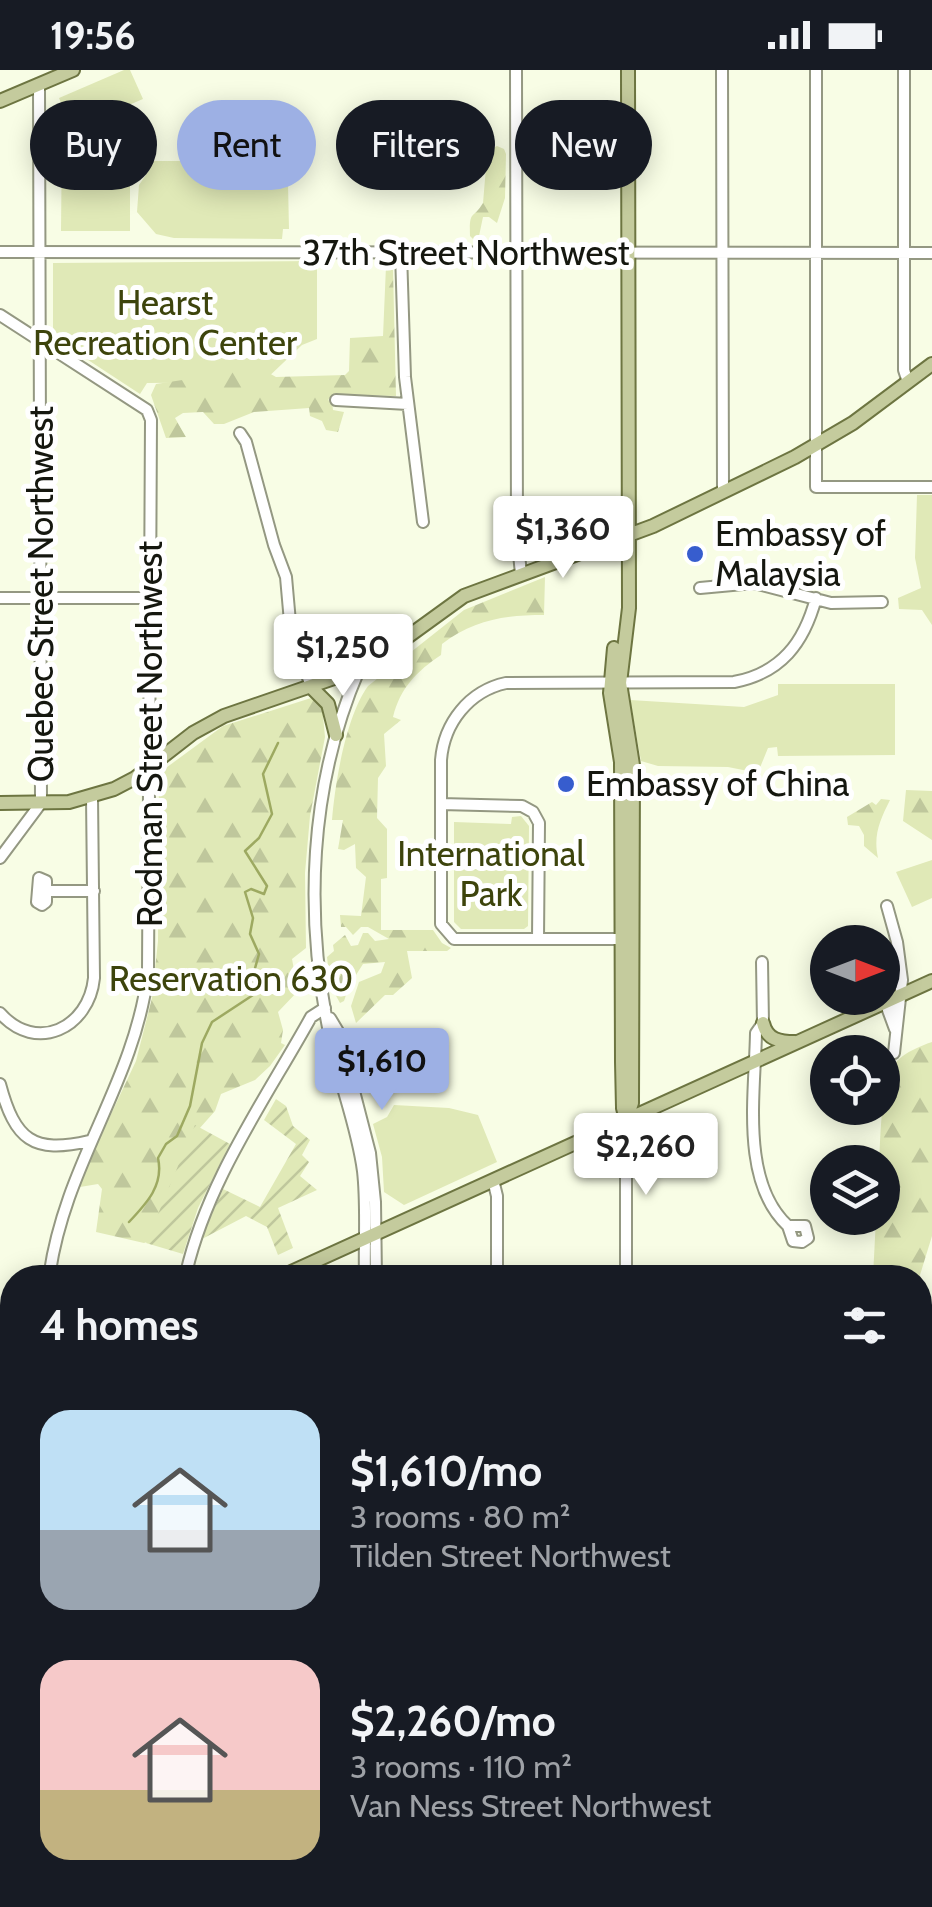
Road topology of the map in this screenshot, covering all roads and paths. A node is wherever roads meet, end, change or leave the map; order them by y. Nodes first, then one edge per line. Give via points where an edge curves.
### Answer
1 (73, 70) edge
2 (516, 70) edge
3 (628, 70) edge
4 (722, 70) edge
5 (816, 70) edge
6 (904, 70) edge
7 (40, 84) junction
8 (0, 101) edge
9 (0, 252) edge
10 (41, 252) junction
11 (401, 253) junction
12 (516, 253) junction
13 (627, 253) junction
14 (722, 253) junction
15 (816, 253) junction
16 (904, 253) junction
17 (932, 253) edge
18 (0, 316) edge
19 (41, 342) junction
20 (932, 364) edge
21 (908, 382) junction
22 (336, 400) dead end
23 (408, 404) junction
24 (240, 433) dead end
25 (816, 446) junction
26 (932, 487) edge
27 (722, 492) junction
28 (423, 522) dead end
29 (627, 536) junction
30 (517, 576) junction
31 (700, 588) dead end
32 (0, 598) edge
33 (41, 598) junction
34 (151, 598) junction
35 (816, 598) junction
36 (882, 602) dead end
37 (359, 670) junction
38 (615, 682) junction
39 (311, 687) junction
40 (336, 736) junction
41 (150, 766) junction
42 (92, 797) junction
43 (0, 803) edge
44 (41, 803) junction
45 (441, 804) junction
46 (0, 858) edge
47 (94, 891) junction
48 (46, 892) dead end
49 (887, 906) dead end
50 (892, 925) edge
51 (538, 939) junction
52 (627, 939) junction
53 (762, 962) dead end
54 (932, 981) edge
55 (900, 995) edge
56 (325, 1008) junction
57 (0, 1013) edge
58 (857, 1015) edge
59 (763, 1023) junction
60 (798, 1042) junction
61 (755, 1061) junction
62 (0, 1084) edge
63 (626, 1120) junction
64 (89, 1141) junction
65 (493, 1180) junction
66 (788, 1226) dead end
67 (370, 1236) junction
68 (52, 1265) edge
69 (189, 1265) edge
70 (306, 1265) edge
71 (367, 1265) edge
72 (374, 1265) edge
73 (497, 1265) edge
74 (626, 1265) edge

1 - 7 main road
2 - 12 street
3 - 13 main road
4 - 14 street
5 - 15 street
6 - 16 street
7 - 8 main road
7 - 10 street, Quebec Street Northwest
9 - 10 street, 37th Street Northwest
10 - 11 street, 37th Street Northwest
10 - 19 street, Quebec Street Northwest
11 - 12 street, 37th Street Northwest
11 - 23 street
12 - 13 street, 37th Street Northwest
12 - 30 street
13 - 14 street, 37th Street Northwest
13 - 29 main road
14 - 15 street, 37th Street Northwest
14 - 27 street
15 - 16 street, 37th Street Northwest
15 - 25 street
16 - 17 street, 37th Street Northwest
16 - 21 street
18 - 19 street
19 - 33 street, Quebec Street Northwest
19 - 34 street, Rodman Street Northwest via 150,414
20 - 21 main road
21 - 25 main road
22 - 23 street
23 - 28 street
24 - 39 street via 286,576 290,622
25 - 26 street via 816,487
25 - 27 main road
27 - 29 main road
29 - 30 main road
29 - 38 main road
30 - 37 main road via 457,600
31 - 35 street via 754,583
32 - 33 street
33 - 34 street
33 - 44 street, Quebec Street Northwest
34 - 41 street, Rodman Street Northwest
35 - 36 street
35 - 38 street via 797,645 756,676 734,682
37 - 39 main road
37 - 40 street
38 - 45 street via 506,682 477,695 444,740
38 - 52 main road
39 - 40 main road via 328,704
39 - 41 main road via 224,716
40 - 56 street via 314,871
41 - 42 main road
41 - 64 street, Rodman Street Northwest via 146,984 128,1060
42 - 44 main road
42 - 47 street
43 - 44 main road
44 - 46 street
45 - 51 street via 522,806 537,816
45 - 51 street via 444,930 454,939
47 - 48 street
47 - 57 street via 94,982 80,1016 42,1033
49 - 50 street
51 - 52 street
52 - 63 main road via 632,1103
53 - 59 street
54 - 55 main road
56 - 67 street via 361,1130
56 - 69 street via 311,1017 217,1186
58 - 60 main road
59 - 60 main road via 774,1040
59 - 61 street
60 - 61 main road
61 - 63 main road
61 - 66 street via 758,1177 771,1208
62 - 64 street via 12,1118 30,1140 55,1148
63 - 65 main road
63 - 74 street
64 - 68 street, Rodman Street Northwest via 64,1206
65 - 67 main road
65 - 73 street
67 - 70 main road
67 - 71 street
67 - 72 street

